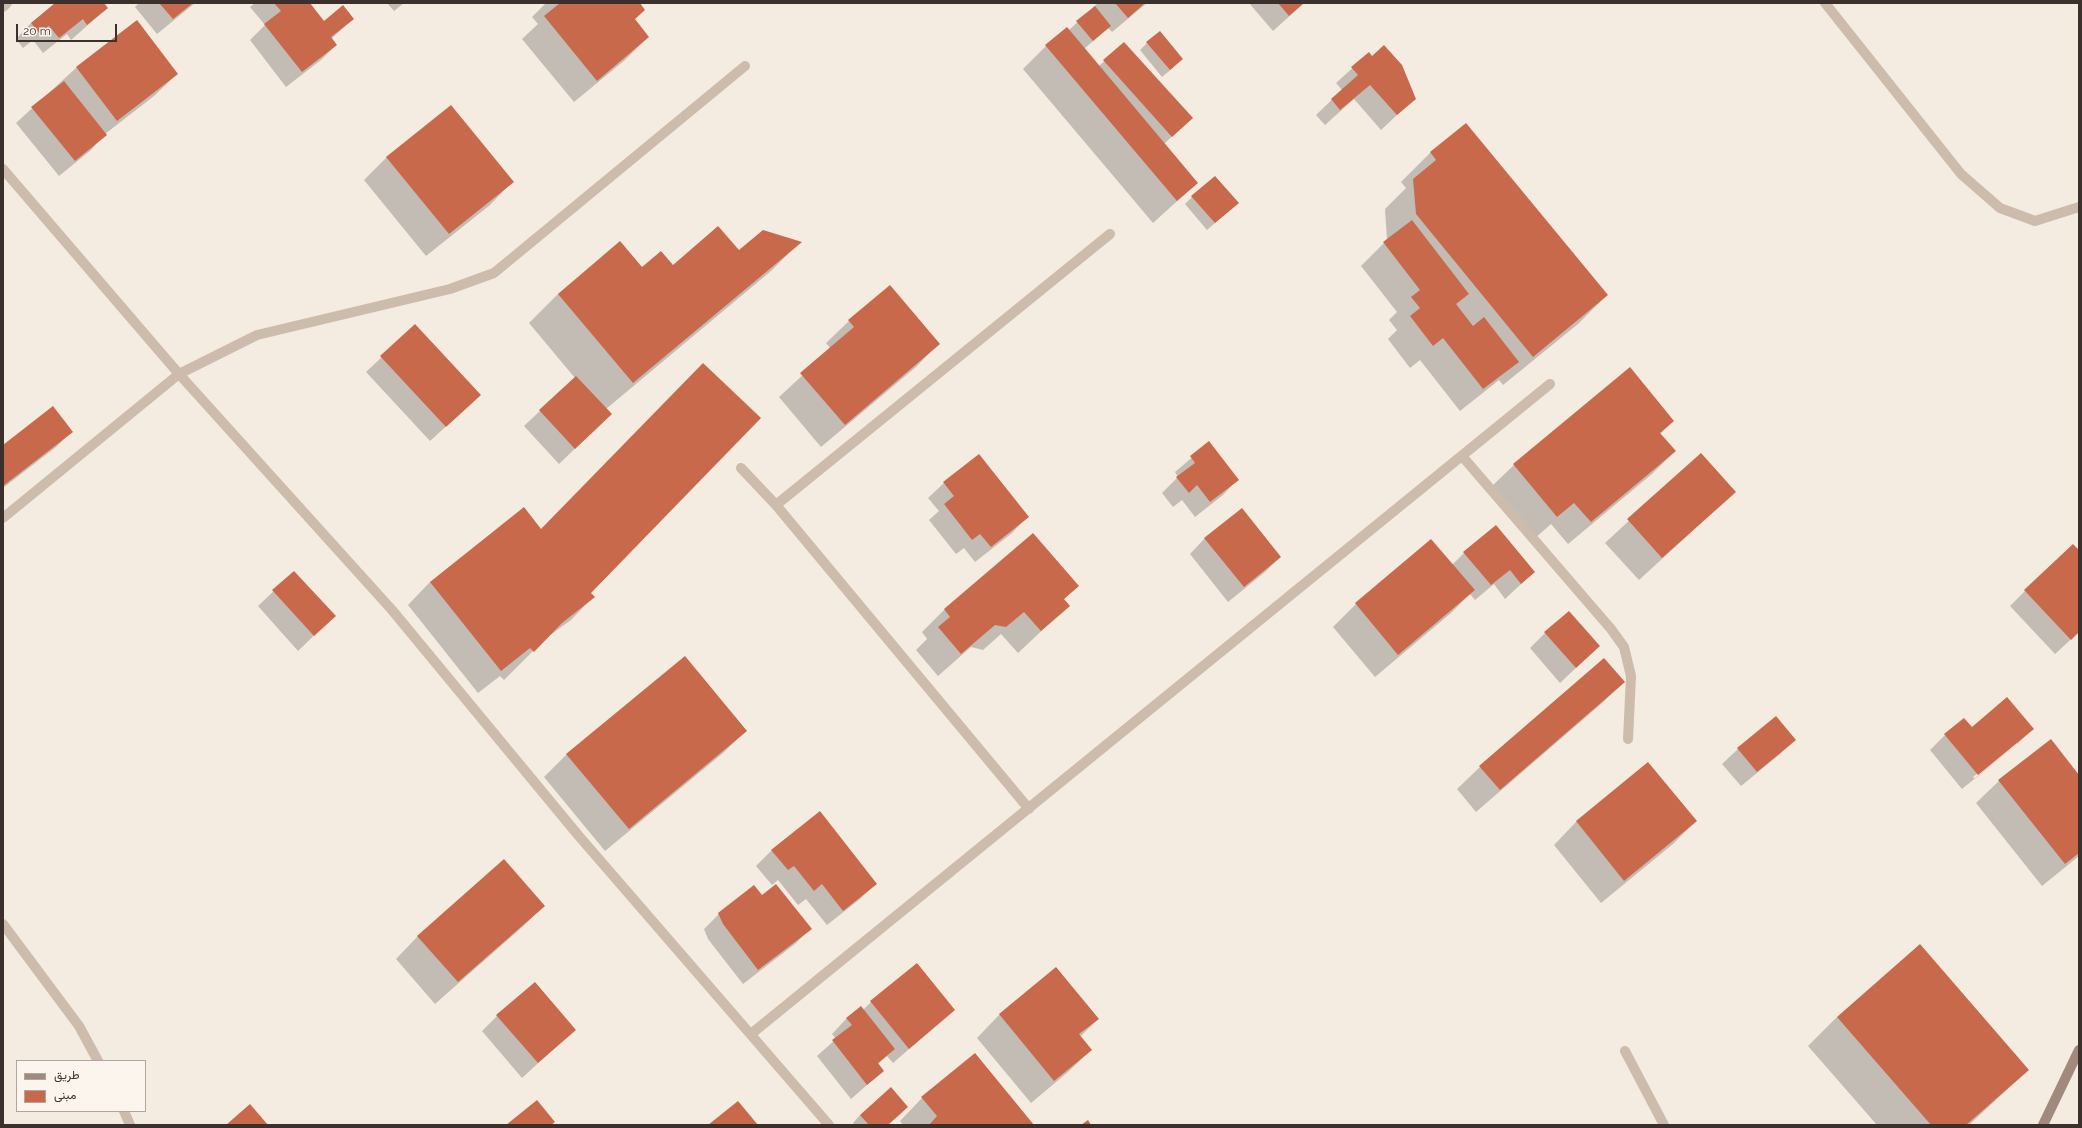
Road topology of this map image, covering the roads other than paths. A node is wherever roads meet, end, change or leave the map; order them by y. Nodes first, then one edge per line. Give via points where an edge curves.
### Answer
1 (7, 3) edge
2 (1825, 3) edge
3 (3, 7) edge
4 (745, 66) dead end
5 (3, 169) edge
6 (2079, 208) edge
7 (1110, 234) dead end
8 (179, 374) junction
9 (1550, 384) dead end
10 (1462, 456) junction
11 (741, 468) dead end
12 (776, 505) junction
13 (3, 518) edge
14 (1628, 739) dead end
15 (1028, 809) junction
16 (3, 924) edge
17 (751, 1034) junction
18 (2079, 1050) edge
19 (1625, 1051) dead end
20 (97, 1060) edge
21 (124, 1112) edge
22 (130, 1125) edge
23 (829, 1125) edge
24 (1664, 1125) edge
25 (2044, 1125) edge

1 - 3 street
2 - 6 street via 1961,174 2000,208 2035,221
4 - 8 street via 494,273 450,289 257,335
5 - 8 street
7 - 12 street
8 - 13 street
8 - 17 street via 392,610 573,829
9 - 10 street
10 - 14 street via 1612,629 1624,647 1631,676
10 - 15 street
11 - 12 street
12 - 15 street
15 - 17 street
16 - 20 street via 79,1026
17 - 23 street
18 - 25 street
19 - 24 street
21 - 22 street

